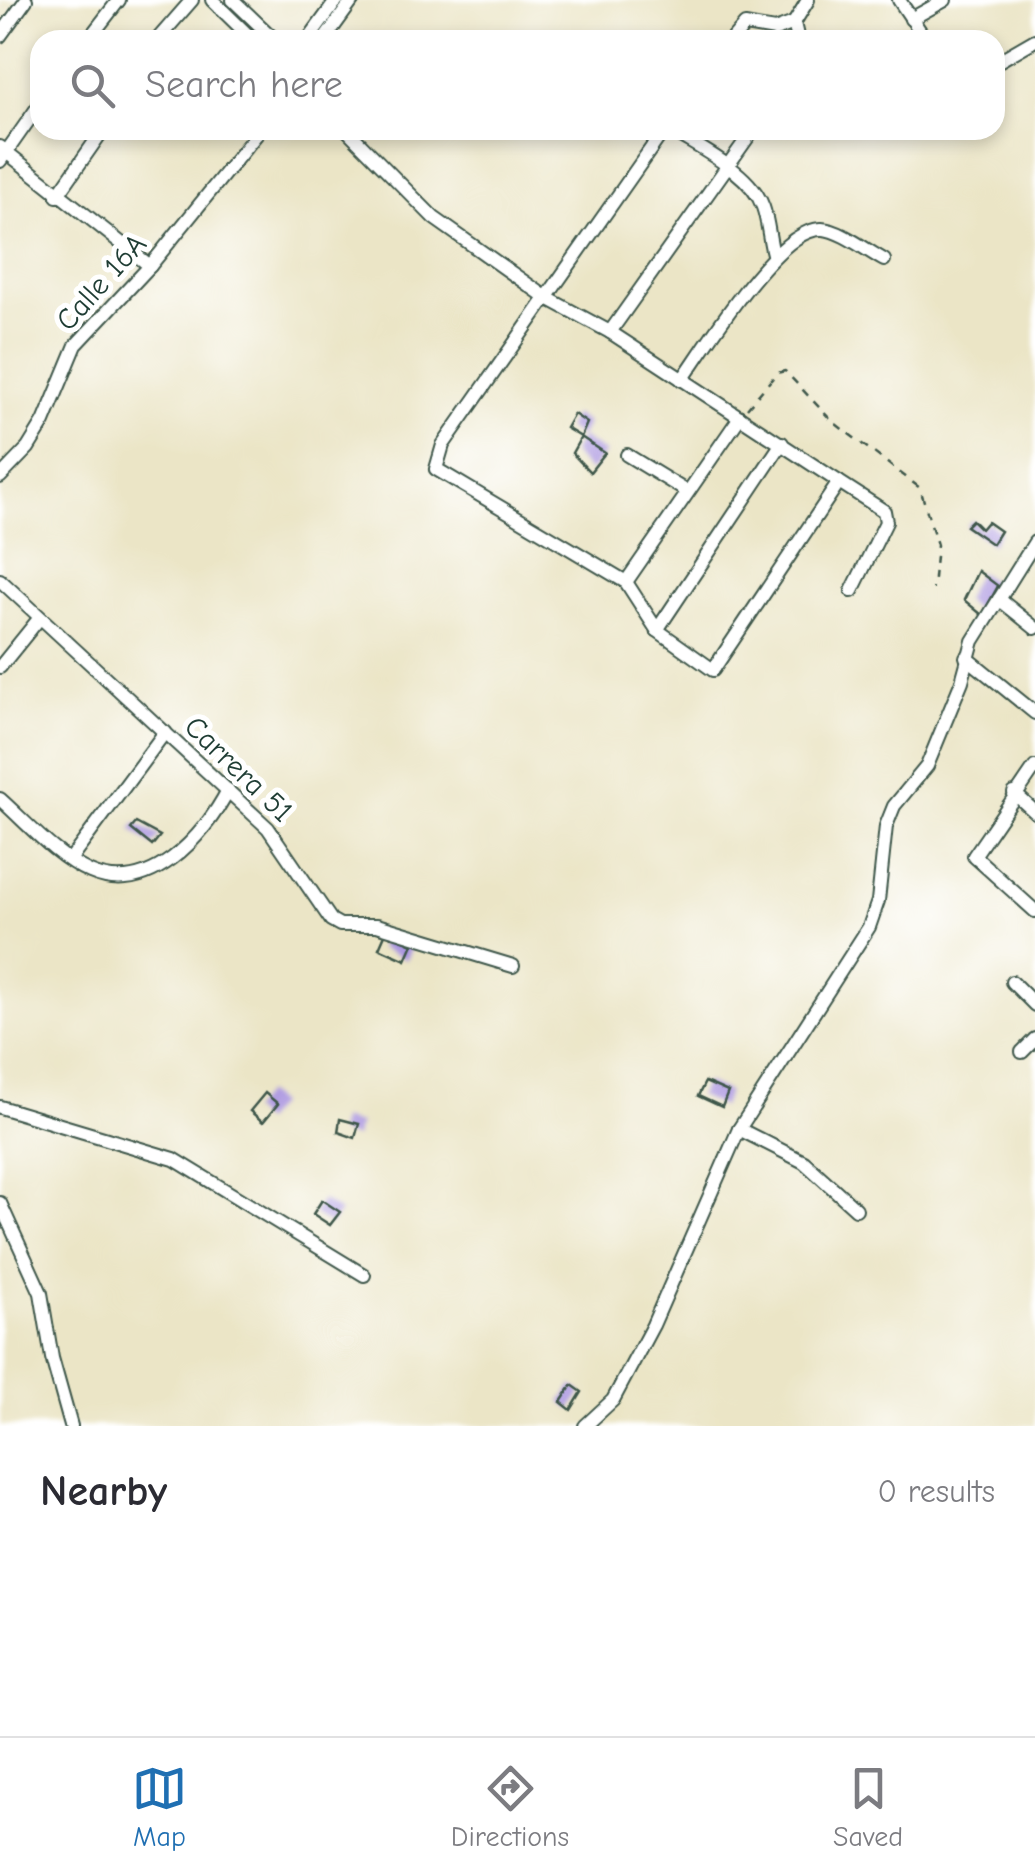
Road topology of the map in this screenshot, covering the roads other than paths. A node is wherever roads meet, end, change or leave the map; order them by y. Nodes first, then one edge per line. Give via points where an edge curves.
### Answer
1 (26, 0) edge
2 (119, 0) edge
3 (192, 0) edge
4 (212, 0) edge
5 (233, 0) edge
6 (337, 0) edge
7 (352, 0) edge
8 (808, 0) edge
9 (899, 0) edge
10 (945, 0) edge
11 (911, 19) junction
12 (794, 23) junction
13 (96, 30) edge
14 (166, 30) edge
15 (244, 30) edge
16 (265, 30) edge
17 (315, 30) edge
18 (331, 30) edge
19 (741, 30) edge
20 (775, 30) edge
21 (775, 30) edge
22 (796, 30) edge
23 (919, 30) edge
24 (0, 36) edge
25 (1035, 40) edge
26 (1005, 57) edge
27 (30, 117) edge
28 (97, 140) edge
29 (252, 140) edge
30 (357, 140) edge
31 (660, 140) edge
32 (684, 140) edge
33 (746, 140) edge
34 (2, 154) edge
35 (727, 166) junction
36 (57, 196) junction
37 (772, 254) junction
38 (884, 260) dead end
39 (150, 266) junction
40 (547, 298) junction
41 (610, 332) junction
42 (682, 380) junction
43 (740, 417) junction
44 (782, 444) junction
45 (626, 455) dead end
46 (0, 478) edge
47 (838, 482) junction
48 (686, 490) junction
49 (1035, 542) edge
50 (0, 580) edge
51 (626, 582) junction
52 (852, 590) dead end
53 (999, 599) junction
54 (38, 620) junction
55 (1035, 628) edge
56 (657, 630) junction
57 (966, 657) junction
58 (0, 667) edge
59 (1035, 713) edge
60 (165, 732) junction
61 (1035, 766) edge
62 (228, 790) junction
63 (1014, 794) junction
64 (3, 808) edge
65 (1035, 812) edge
66 (70, 860) junction
67 (1035, 911) edge
68 (514, 966) dead end
69 (1012, 982) dead end
70 (1035, 1005) edge
71 (1035, 1039) edge
72 (1022, 1052) dead end
73 (0, 1107) edge
74 (739, 1129) junction
75 (0, 1203) edge
76 (856, 1209) dead end
77 (364, 1276) dead end
78 (71, 1426) edge
79 (585, 1426) edge

1 - 24 street
2 - 13 street
3 - 14 street
4 - 15 street
5 - 16 street
6 - 17 street
7 - 18 street
8 - 12 street
9 - 11 street
10 - 11 street
11 - 23 street
12 - 21 street
12 - 22 street
19 - 20 street
25 - 26 street
27 - 34 street
28 - 36 street
29 - 39 street, Calle 16A
30 - 40 street via 434,218
31 - 40 street
32 - 35 street
33 - 35 street
34 - 36 street
35 - 37 street via 762,204
35 - 41 street
36 - 39 street
37 - 38 street via 826,228
37 - 42 street
39 - 46 street, Calle 16A via 76,345 44,422
40 - 41 street
40 - 51 street via 443,445 436,469
41 - 42 street
42 - 43 street
43 - 44 street
43 - 48 street
44 - 47 street
44 - 56 street
45 - 48 street
47 - 52 street via 876,505 886,522
47 - 56 street via 713,670
48 - 51 street
49 - 53 street
50 - 54 street, Carrera 51
51 - 56 street
53 - 55 street
53 - 57 street
54 - 58 street
54 - 60 street, Carrera 51
57 - 59 street
57 - 74 street via 928,766 886,826 869,927
60 - 62 street, Carrera 51
60 - 66 street
61 - 63 street
62 - 66 street via 214,818 184,850 150,872 110,878
62 - 68 street, Carrera 51 via 279,839 332,920 377,925
63 - 65 street
63 - 67 street via 974,856
64 - 66 street
69 - 70 street
71 - 72 street
73 - 77 street via 174,1159
74 - 76 street via 804,1162
74 - 79 street via 653,1325 613,1400
75 - 78 street via 41,1293

